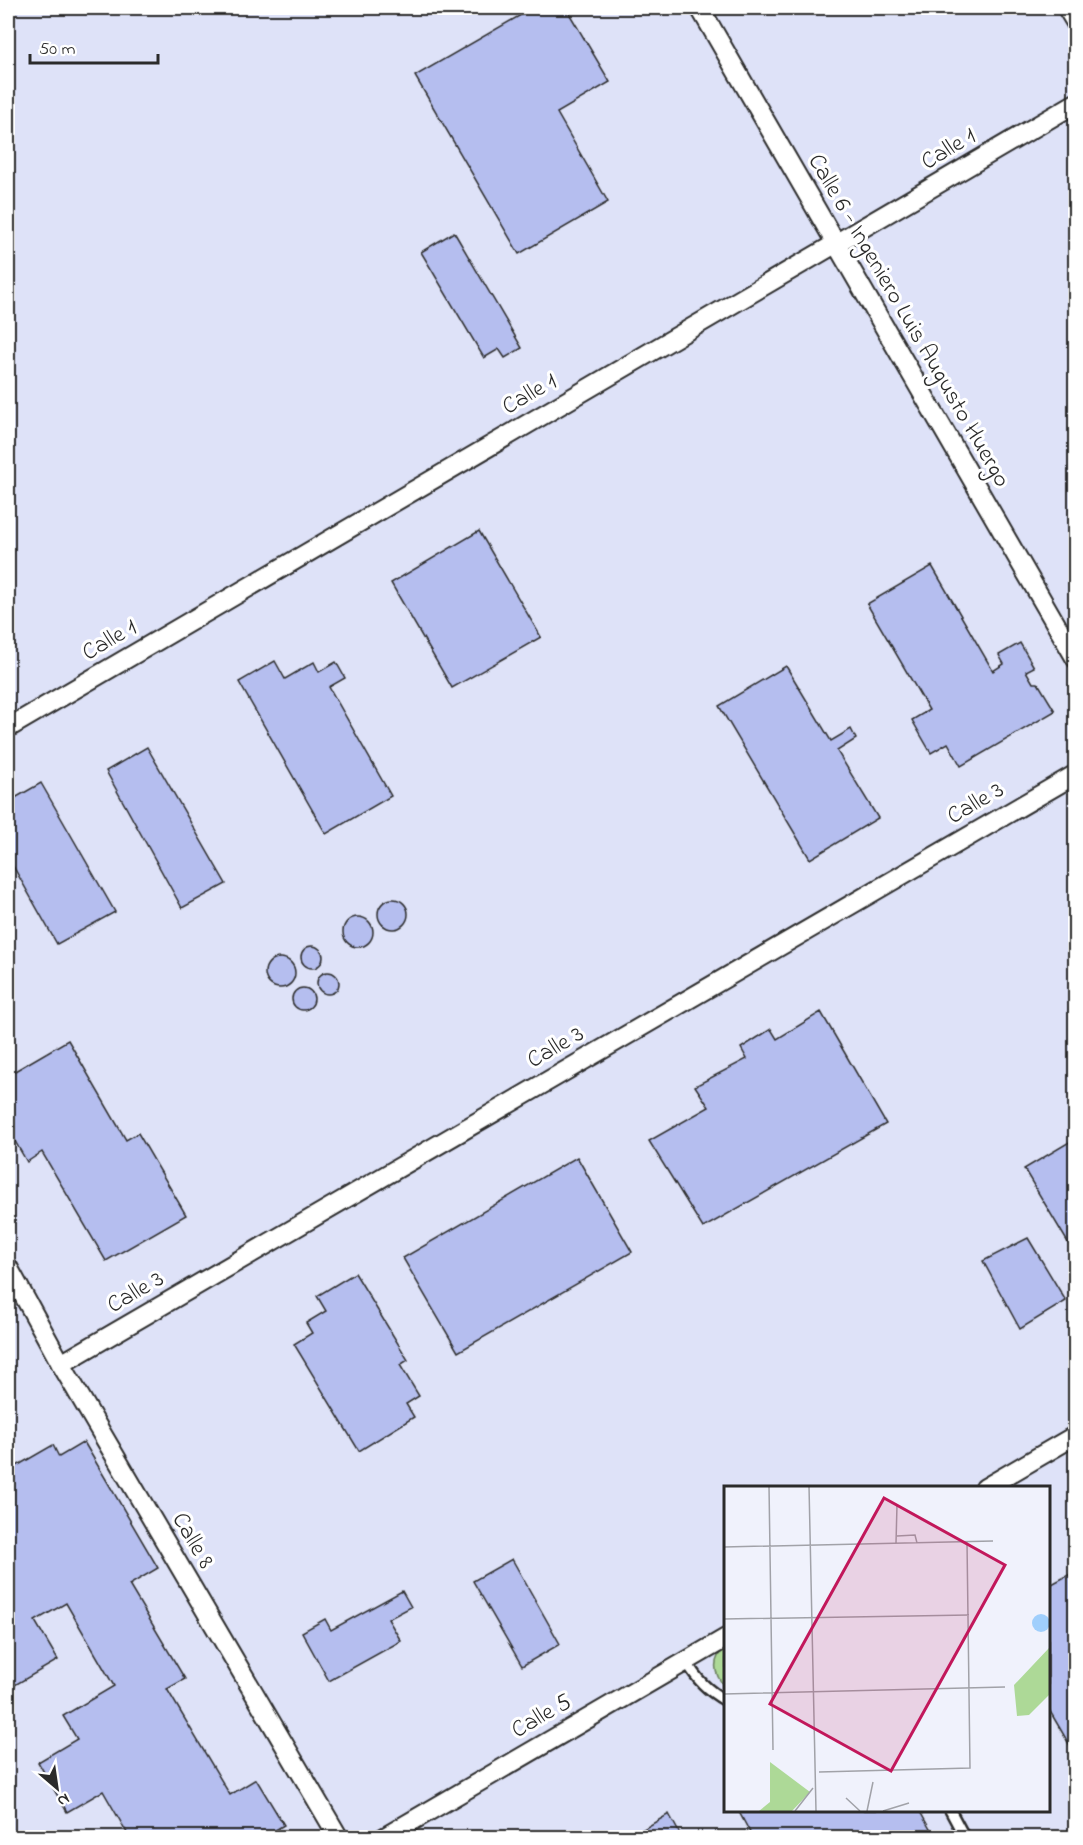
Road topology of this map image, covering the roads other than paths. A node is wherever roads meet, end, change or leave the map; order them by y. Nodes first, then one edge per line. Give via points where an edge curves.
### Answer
1 (700, 8) edge
2 (1067, 8) edge
3 (1076, 23) edge
4 (1076, 103) edge
5 (836, 244) junction
6 (1076, 658) edge
7 (8, 728) edge
8 (1076, 774) edge
9 (8, 1267) edge
10 (61, 1364) junction
11 (1076, 1435) edge
12 (988, 1486) edge
13 (724, 1639) edge
14 (686, 1661) junction
15 (724, 1700) edge
16 (951, 1812) edge
17 (339, 1838) edge
18 (382, 1838) edge
19 (965, 1838) edge

1 - 5 street, Calle 6 - Ingeniero Luis Augusto Huergo
2 - 3 street
4 - 5 street, Calle 1
5 - 6 street, Calle 6 - Ingeniero Luis Augusto Huergo
5 - 7 street, Calle 1
8 - 10 street, Calle 3
9 - 10 street, Calle 8
10 - 17 street, Calle 8
11 - 12 street
13 - 14 street, Calle 5
14 - 15 lane via 696,1680
14 - 18 street, Calle 5
16 - 19 lane

